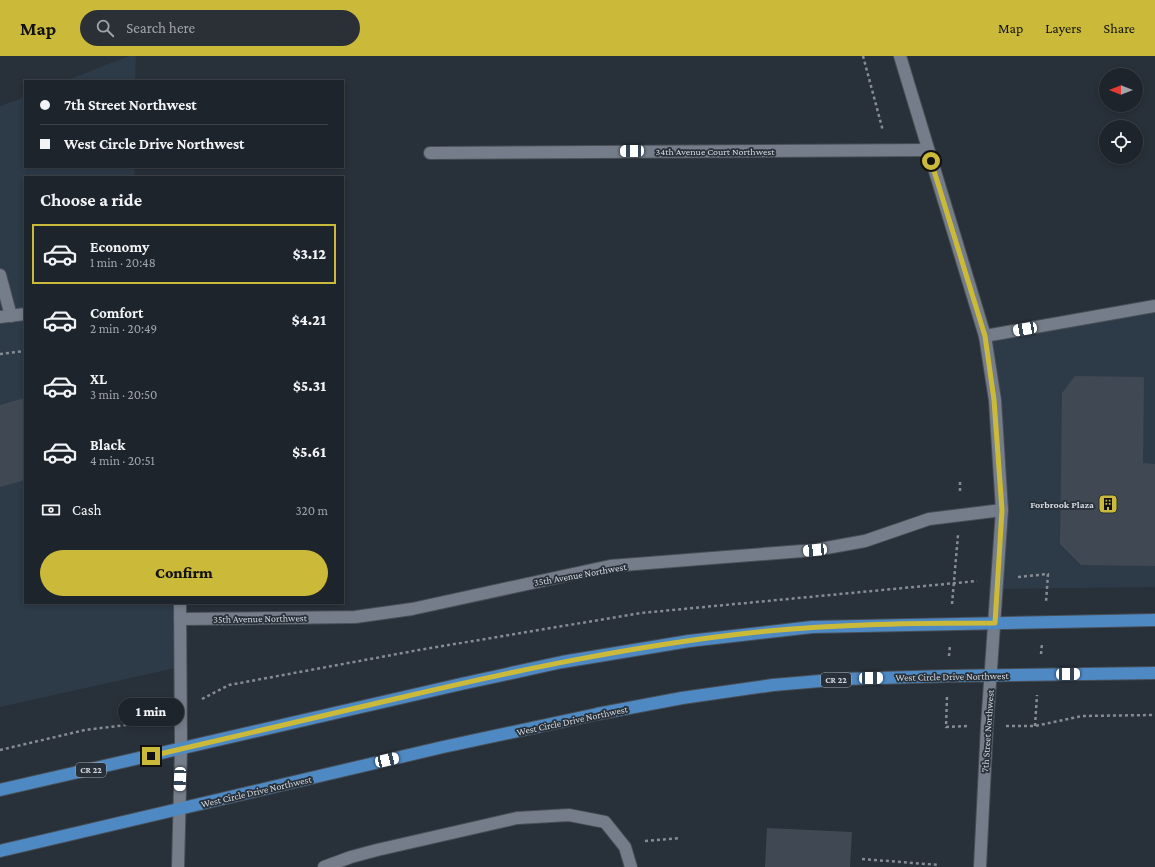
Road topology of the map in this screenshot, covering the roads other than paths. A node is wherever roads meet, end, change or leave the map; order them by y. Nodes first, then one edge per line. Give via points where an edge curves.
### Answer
1 (900, 56) edge
2 (928, 150) junction
3 (430, 153) dead end
4 (0, 275) edge
5 (1155, 306) edge
6 (24, 314) edge
7 (6, 317) edge
8 (985, 336) junction
9 (1002, 510) junction
10 (180, 604) edge
11 (180, 619) junction
12 (1155, 620) edge
13 (995, 623) junction
14 (1155, 673) edge
15 (991, 675) junction
16 (181, 749) junction
17 (0, 790) edge
18 (179, 810) junction
19 (0, 851) edge
20 (178, 867) edge
21 (324, 867) edge
22 (631, 867) edge
23 (980, 867) edge

1 - 2 street, 7th Street Northwest
2 - 3 street, 34th Avenue Court Northwest
2 - 8 street, 7th Street Northwest
4 - 7 street
5 - 8 street
6 - 7 street
8 - 9 street, 7th Street Northwest via 994,400
9 - 11 street, 35th Avenue Northwest via 929,519 864,541 815,550 610,566 412,609 355,617
9 - 13 street, 7th Street Northwest
10 - 11 street
11 - 16 street
12 - 13 main road, CR 22
13 - 15 street, 7th Street Northwest
13 - 16 main road, CR 22 via 812,627 655,646 469,682
14 - 15 main road, West Circle Drive Northwest / CR 22
15 - 18 main road, West Circle Drive Northwest / CR 22 via 797,682 682,698 444,747
15 - 23 street, 7th Street Northwest
16 - 17 main road, CR 22
16 - 18 street
18 - 19 main road, West Circle Drive Northwest / CR 22
18 - 20 street
21 - 22 street via 377,850 517,818 569,815 605,822 625,847

